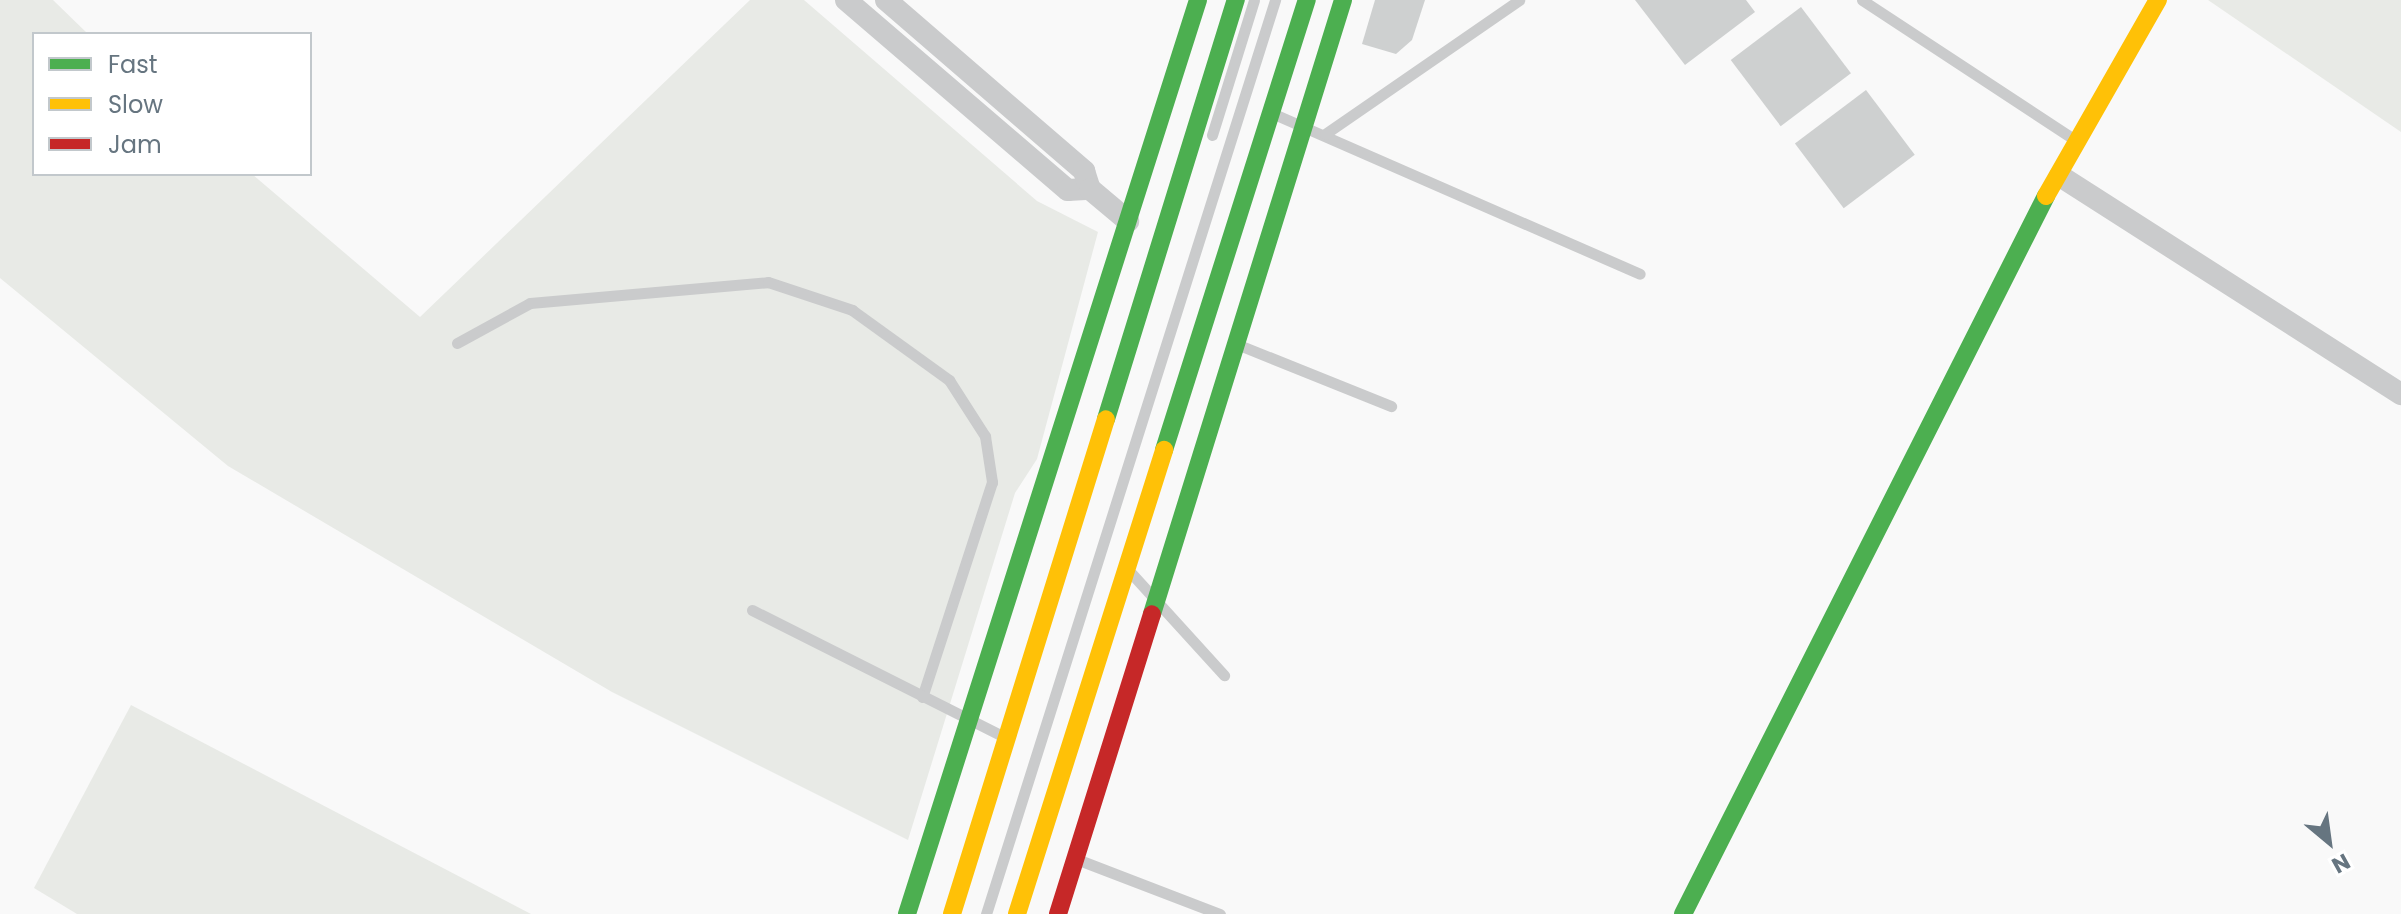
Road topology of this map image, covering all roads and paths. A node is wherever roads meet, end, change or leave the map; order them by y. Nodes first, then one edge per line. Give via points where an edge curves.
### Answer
1 (846, 0) edge
2 (886, 0) edge
3 (1200, 0) edge
4 (1236, 0) edge
5 (1254, 0) edge
6 (1275, 0) edge
7 (1307, 0) edge
8 (1343, 0) edge
9 (1519, 0) edge
10 (1862, 0) edge
11 (2158, 0) edge
12 (1230, 22) junction
13 (1271, 113) junction
14 (1304, 125) junction
15 (1325, 134) junction
16 (2081, 144) junction
17 (2060, 176) junction
18 (1090, 189) junction
19 (1128, 221) junction
20 (1640, 274) dead end
21 (457, 343) dead end
22 (1235, 343) junction
23 (2401, 394) edge
24 (1391, 406) dead end
25 (1127, 567) junction
26 (1156, 604) junction
27 (752, 610) dead end
28 (1224, 675) dead end
29 (922, 697) junction
30 (969, 721) junction
31 (1007, 739) junction
32 (1075, 859) junction
33 (907, 914) edge
34 (952, 914) edge
35 (967, 914) edge
36 (986, 914) edge
37 (1017, 914) edge
38 (1058, 914) edge
39 (1220, 914) edge
40 (1683, 914) edge

1 - 18 street via 1068,190
2 - 18 street via 1084,171
3 - 12 lane
3 - 19 street
4 - 12 street
5 - 35 lane
6 - 36 lane
7 - 13 street
8 - 14 street
9 - 15 lane
10 - 16 lane
11 - 16 street
12 - 31 street
13 - 14 lane
13 - 25 street
14 - 15 lane
14 - 22 street
15 - 20 lane
16 - 17 street
17 - 23 street
17 - 40 street via 2022,231
18 - 19 street
19 - 30 street
21 - 29 lane via 530,303 768,282 852,310 949,380 985,436 992,482
22 - 24 lane
22 - 26 street
25 - 26 lane
25 - 37 street
26 - 28 lane
26 - 32 street
27 - 29 lane
29 - 30 lane
30 - 31 lane
30 - 33 street
31 - 34 street
32 - 38 street
32 - 39 lane

